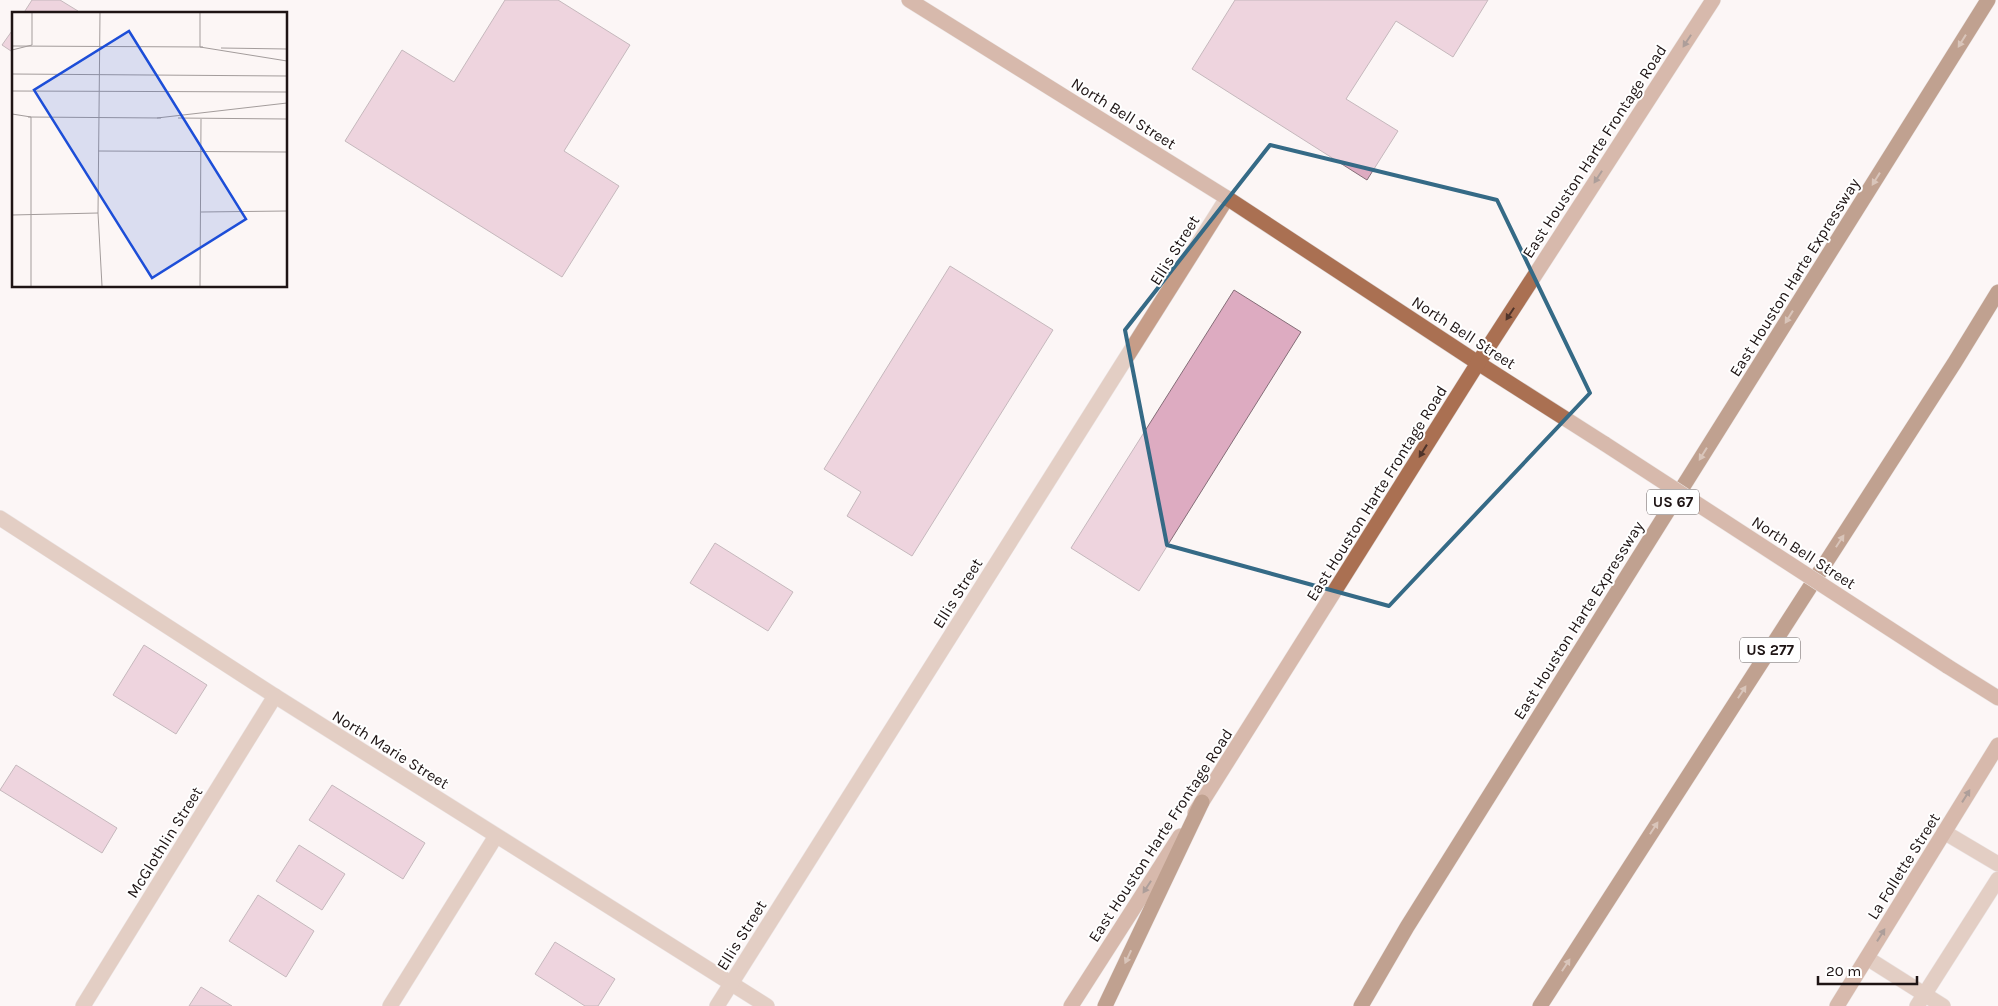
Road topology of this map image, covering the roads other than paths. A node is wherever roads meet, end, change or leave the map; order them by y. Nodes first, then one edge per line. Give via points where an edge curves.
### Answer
1 (909, 0) edge
2 (1713, 0) edge
3 (1988, 0) edge
4 (1228, 198) junction
5 (1998, 292) edge
6 (1478, 363) junction
7 (0, 518) edge
8 (275, 696) junction
9 (1998, 698) edge
10 (1998, 745) edge
11 (1202, 802) junction
12 (1944, 832) junction
13 (496, 836) junction
14 (1998, 864) edge
15 (1995, 889) edge
16 (1867, 958) junction
17 (730, 984) junction
18 (1921, 1000) edge
19 (83, 1006) edge
20 (390, 1006) edge
21 (717, 1006) edge
22 (767, 1006) edge
23 (1071, 1006) edge
24 (1105, 1006) edge
25 (1360, 1006) edge
26 (1540, 1006) edge
27 (1837, 1006) edge
28 (1943, 1006) edge

1 - 4 main road, North Bell Street
2 -> 6 main road, East Houston Harte Frontage Road
3 -> 25 highway, East Houston Harte Expressway / US 67
4 - 6 main road, North Bell Street
4 - 17 street, Ellis Street
26 -> 5 highway, US 277
6 - 9 main road, North Bell Street, bridge
6 -> 11 main road, East Houston Harte Frontage Road
7 - 8 street, North Marie Street
8 - 13 street, North Marie Street
8 - 19 street, McGlothlin Street
12 -> 10 main road, La Follette Street
11 -> 23 main road, East Houston Harte Frontage Road
11 -> 24 highway
12 - 14 street
16 -> 12 main road, La Follette Street
13 - 17 street, North Marie Street
13 - 20 street
15 - 18 street
16 - 18 street
16 - 27 main road, La Follette Street
17 - 21 street, Ellis Street
17 - 22 street, North Marie Street
18 - 28 street

